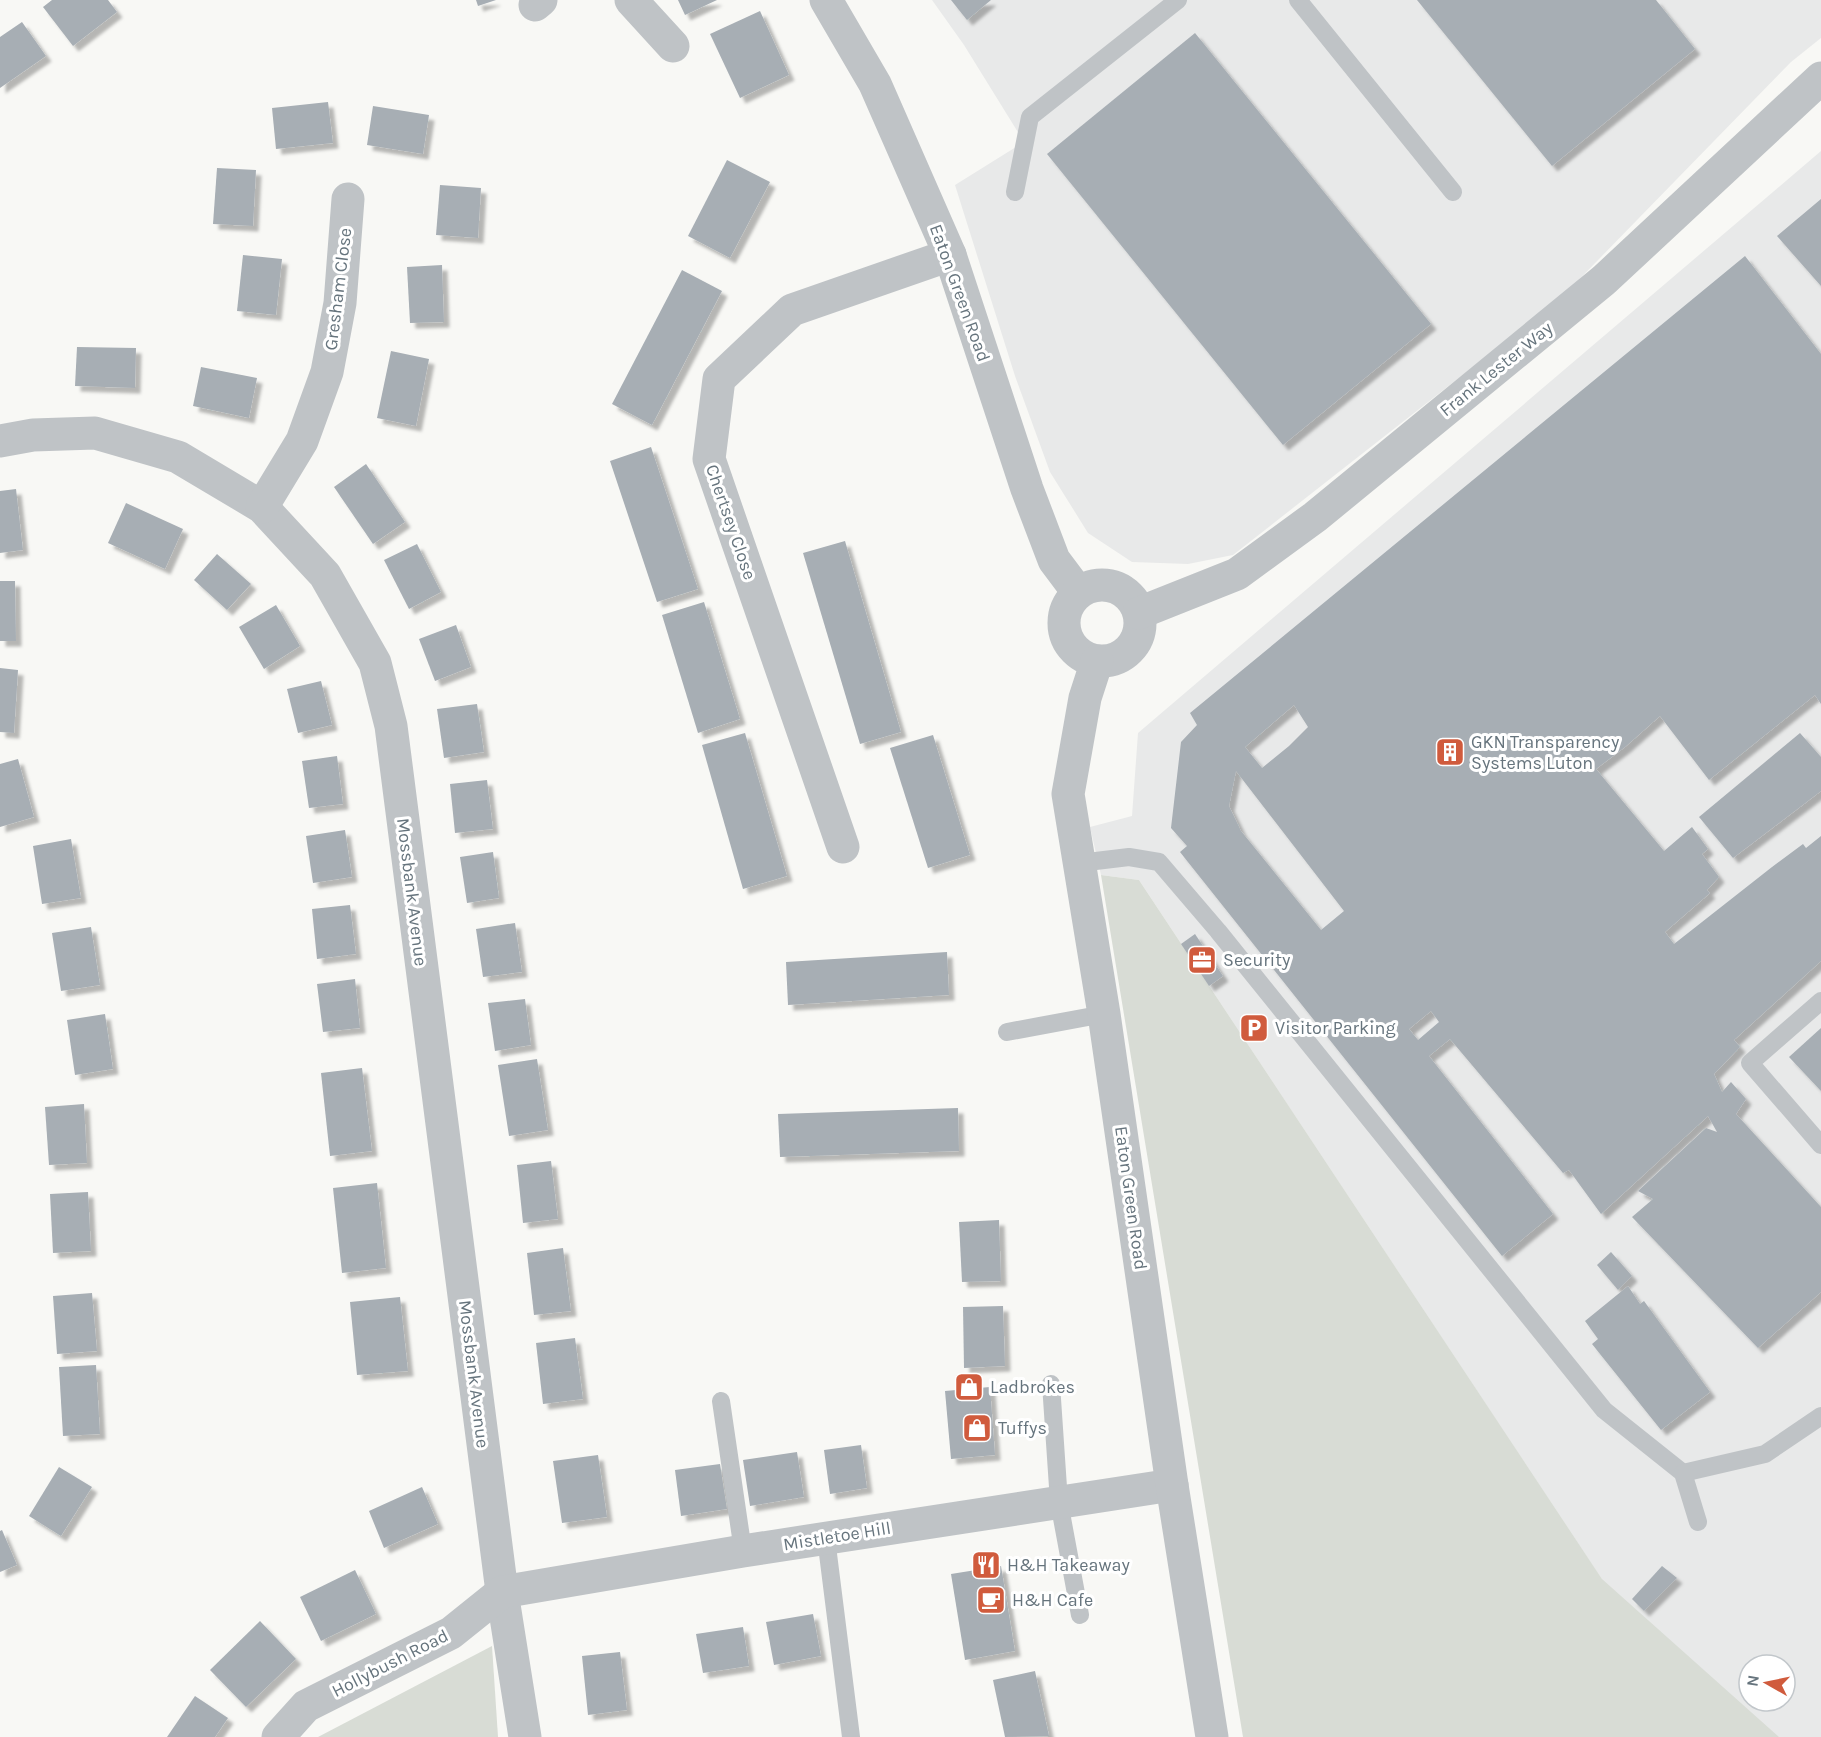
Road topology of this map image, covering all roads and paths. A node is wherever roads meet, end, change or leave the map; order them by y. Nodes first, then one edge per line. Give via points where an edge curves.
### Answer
1 (632, 0) edge
2 (826, 0) edge
3 (1178, 0) edge
4 (1298, 0) edge
5 (673, 46) dead end
6 (1821, 78) edge
7 (1015, 192) dead end
8 (1453, 192) dead end
9 (348, 199) dead end
10 (950, 255) junction
11 (0, 441) edge
12 (262, 507) junction
13 (1078, 592) junction
14 (1139, 614) junction
15 (1097, 661) junction
16 (843, 847) dead end
17 (1079, 863) junction
18 (1821, 1001) edge
19 (1104, 1014) junction
20 (1007, 1032) dead end
21 (1821, 1145) edge
22 (1051, 1384) dead end
23 (721, 1401) dead end
24 (1821, 1416) edge
25 (1683, 1473) junction
26 (1172, 1485) junction
27 (1059, 1502) junction
28 (1698, 1522) dead end
29 (826, 1538) junction
30 (743, 1551) junction
31 (502, 1592) junction
32 (1080, 1615) dead end
33 (278, 1737) edge
34 (525, 1737) edge
35 (851, 1737) edge
36 (1212, 1737) edge

1 - 5 street
2 - 10 street, Eaton Green Road via 875,84
3 - 7 lane via 1030,117
4 - 8 lane
6 - 14 street, Frank Lester Way via 1604,280 1316,517 1237,574
9 - 12 street, Gresham Close via 340,303 327,372 302,441
10 - 13 street, Eaton Green Road via 1027,489 1054,560
10 - 16 street, Chertsey Close via 792,310 719,379 709,459
11 - 12 street, Mossbank Avenue via 33,435 95,433 178,457
12 - 31 street, Mossbank Avenue via 325,575 375,663 391,726
13 - 14 street via 1089,586 1114,586 1134,602
13 - 15 street via 1064,614 1064,628 1076,651
14 - 15 street via 1138,637 1132,647 1112,660
15 - 17 street, Eaton Green Road via 1084,698 1068,794
17 - 19 street, Eaton Green Road
17 - 25 lane via 1129,858 1159,862 1604,1410
18 - 21 lane via 1750,1063
19 - 20 lane
19 - 26 street, Eaton Green Road
22 - 27 lane
23 - 30 lane
24 - 25 lane via 1765,1454
25 - 28 lane
26 - 27 street, Mistletoe Hill
26 - 36 street, Eaton Green Road
27 - 29 street, Mistletoe Hill
27 - 32 lane
29 - 30 street, Mistletoe Hill
29 - 35 lane
30 - 31 street, Mistletoe Hill
31 - 33 street, Hollybush Road via 451,1632 306,1706
31 - 34 street

